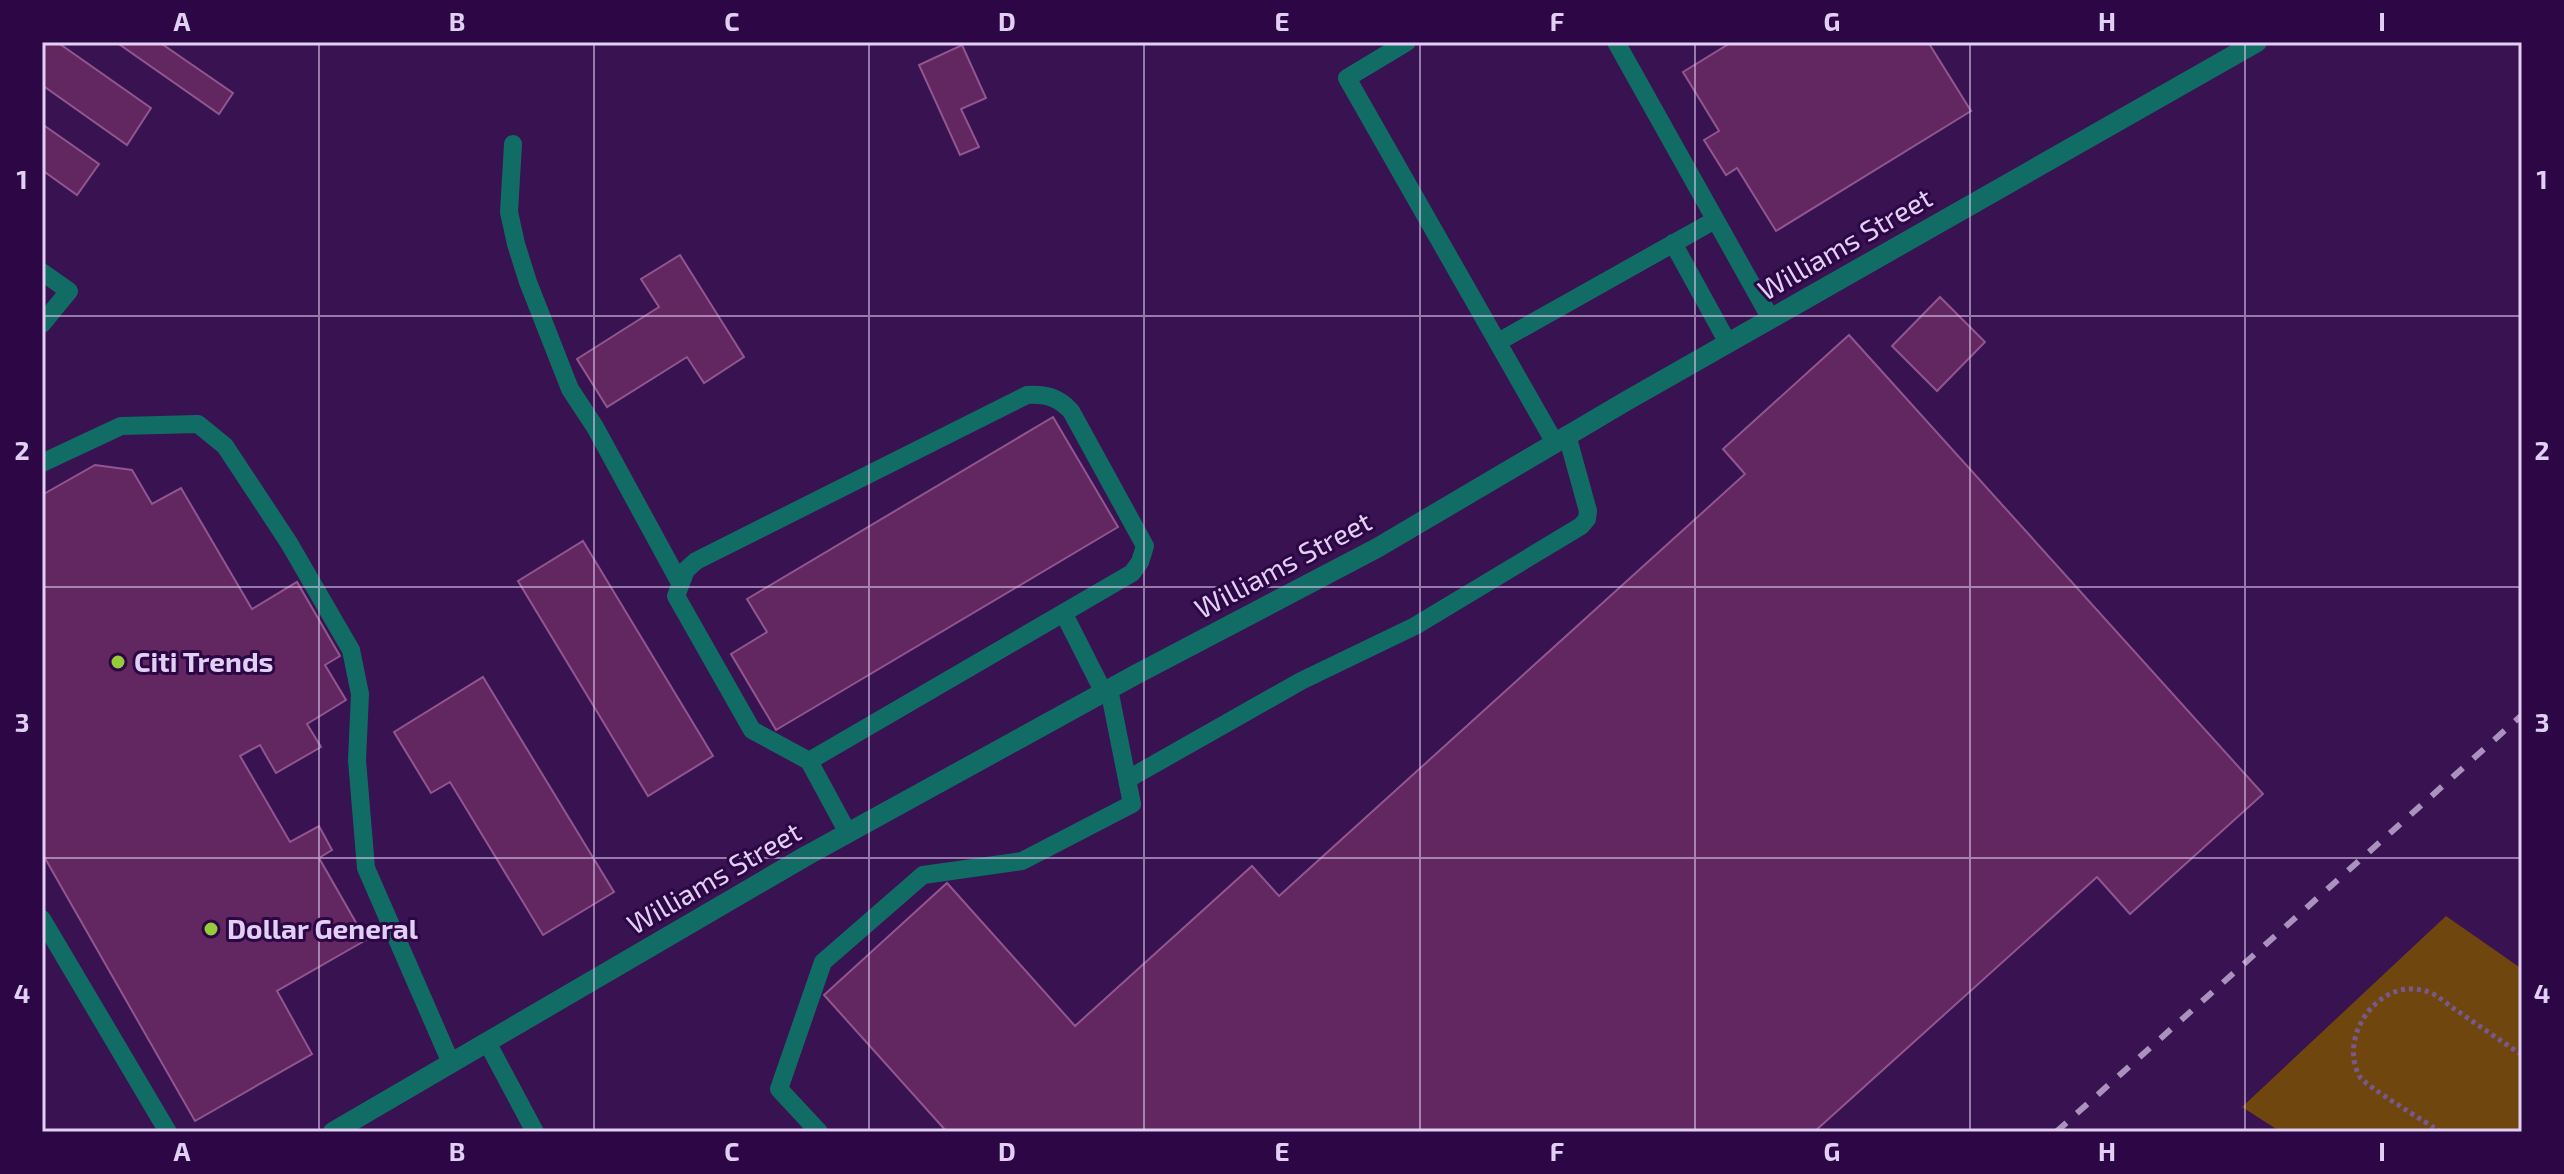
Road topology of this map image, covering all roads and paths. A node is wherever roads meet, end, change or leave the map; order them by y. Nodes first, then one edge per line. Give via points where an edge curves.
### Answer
1 (1407, 42) edge
2 (1616, 42) edge
3 (2257, 42) edge
4 (513, 144) dead end
5 (1715, 220) junction
6 (1673, 243) junction
7 (42, 272) edge
8 (1771, 319) junction
9 (42, 324) edge
10 (1498, 342) junction
11 (1728, 343) junction
12 (1561, 439) junction
13 (42, 463) edge
14 (680, 583) junction
15 (1064, 614) junction
16 (1107, 691) junction
17 (809, 761) junction
18 (1128, 779) junction
19 (848, 833) junction
20 (42, 919) edge
21 (487, 1042) junction
22 (2522, 1055) edge
23 (451, 1063) junction
24 (168, 1132) edge
25 (333, 1132) edge
26 (535, 1132) edge
27 (819, 1132) edge
28 (2441, 1132) edge

1 - 10 lane via 1347,78
2 - 5 lane
3 - 8 street, Williams Street
4 - 14 lane via 509,212 528,282 570,389
5 - 6 lane
5 - 8 lane
6 - 10 lane
6 - 11 lane
7 - 9 lane via 69,291
8 - 11 street, Williams Street
10 - 12 lane
11 - 12 street, Williams Street
12 - 16 street, Williams Street via 1377,548
12 - 18 lane via 1588,511 1581,526 1415,626 1301,681
13 - 23 lane via 121,426 198,424 225,446 351,650 360,694 357,760 366,868
14 - 15 lane via 696,561 1027,395 1042,394 1071,411 1145,546 1132,573
14 - 17 lane via 676,596 752,730
15 - 16 lane
15 - 17 lane
16 - 18 lane
16 - 19 street, Williams Street
17 - 19 lane
18 - 27 lane via 1132,804 1022,861 923,875 823,962 779,1089
19 - 21 street, Williams Street
20 - 24 lane
21 - 23 street, Williams Street
21 - 26 lane
22 - 28 path via 2430,993 2392,991 2378,999 2363,1017 2356,1038 2354,1060 2361,1079
23 - 25 street, Williams Street

